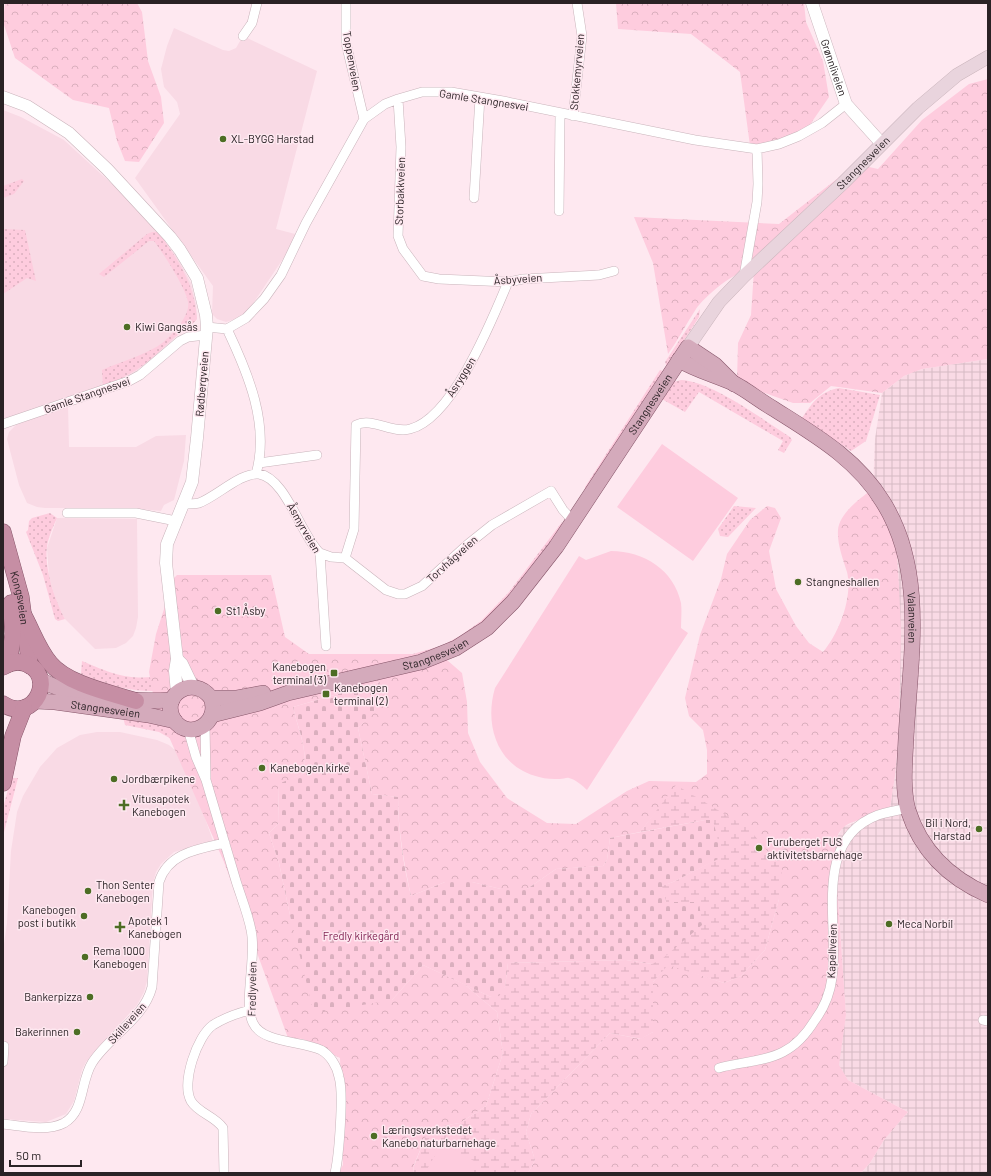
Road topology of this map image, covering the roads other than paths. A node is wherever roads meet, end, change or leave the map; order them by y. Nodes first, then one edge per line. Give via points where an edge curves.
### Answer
1 (258, 3) edge
2 (346, 3) edge
3 (577, 3) edge
4 (812, 3) edge
5 (243, 36) dead end
6 (988, 57) edge
7 (3, 97) edge
8 (480, 97) junction
9 (398, 99) junction
10 (846, 104) junction
11 (560, 114) junction
12 (573, 116) junction
13 (364, 119) junction
14 (882, 144) junction
15 (757, 149) junction
16 (474, 198) dead end
17 (559, 211) dead end
18 (614, 271) dead end
19 (423, 276) joint
20 (744, 276) junction
21 (508, 282) junction
22 (227, 329) junction
23 (207, 331) junction
24 (688, 347) junction
25 (679, 360) junction
26 (734, 384) junction
27 (3, 424) edge
28 (317, 455) dead end
29 (259, 463) junction
30 (256, 474) junction
31 (184, 504) junction
32 (67, 513) dead end
33 (176, 521) junction
34 (573, 521) junction
35 (3, 532) edge
36 (320, 553) junction
37 (345, 558) junction
38 (3, 568) edge
39 (23, 614) junction
40 (326, 646) dead end
41 (177, 659) junction
42 (6, 666) edge
43 (30, 666) junction
44 (40, 680) junction
45 (193, 687) junction
46 (288, 693) junction
47 (174, 696) junction
48 (211, 698) junction
49 (136, 701) junction
50 (3, 704) edge
51 (30, 704) junction
52 (208, 720) junction
53 (175, 721) junction
54 (188, 729) junction
55 (206, 780) junction
56 (3, 783) edge
57 (908, 808) junction
58 (225, 843) junction
59 (988, 895) edge
60 (250, 1010) junction
61 (4, 1046) dead end
62 (3, 1062) edge
63 (719, 1068) dead end
64 (3, 1124) edge
65 (224, 1173) edge
66 (335, 1173) edge

1 - 5 street via 252,23
2 - 13 street, Toppenveien via 346,44
3 - 12 street, Stokkemyrveien via 582,36
4 - 10 street, Grønnliveien
6 - 14 main road, Stangnesveien via 957,75 918,108
7 - 23 street, Rødbergveien via 27,106 69,134 144,206 177,245 193,272 201,294
8 - 9 street, Gamle Stangnesvei via 451,92 422,92
8 - 11 street, Gamle Stangnesvei
8 - 16 street
9 - 13 street, Gamle Stangnesvei via 385,104
9 - 19 street, Storbakkveien via 401,141 398,236 403,249
10 - 14 street, Grønnliveien
10 - 15 street, Gamle Stangnesvei via 822,123 799,136
11 - 12 street, Gamle Stangnesvei
11 - 17 street
12 - 15 street, Gamle Stangnesvei via 695,140
13 - 22 street, Gamle Stangnesvei via 280,275 264,299 246,318
14 - 20 main road, Stangnesveien
15 - 20 street via 757,202
18 - 21 street, Åsbyveien via 598,275
19 - 21 street, Åsbyveien via 439,280
20 - 24 main road, Stangnesveien via 719,302
21 - 37 street, Åsryggen via 482,342 455,389 436,411 409,430 394,430 360,423 356,425 354,529
22 - 23 street, Gamle Stangnesvei
22 - 29 street via 240,357 257,410 260,425
23 - 27 street, Gamle Stangnesvei via 180,341 140,375 129,381
23 - 31 street, Rødbergveien via 192,482
24 - 25 main road, Stangnesveien
24 - 26 main road, Valanveien via 714,365
25 - 26 main road, Valanveien
25 - 34 main road, Stangnesveien
26 - 57 main road, Valanveien via 833,447 858,468 884,502 894,522 908,564 913,607 905,781
28 - 29 street
29 - 30 street
30 - 31 street via 241,479 200,503
30 - 36 street, Åsmyrveien via 268,478 287,499 312,545
31 - 33 street, Rødbergveien
32 - 33 street via 136,513
33 - 41 street, Rødbergveien via 167,544 166,563
34 - 37 street, Torvhågveien via 551,491 492,525 422,586 405,594 386,590
34 - 46 main road, Stangnesveien via 513,602 487,628 471,639 421,662
35 - 39 highway, Kongsveien via 18,580
36 - 37 street, Torvhågveien
36 - 40 street, Åsmyrveien
38 - 42 highway, Kongsveien via 13,618 13,634
39 - 43 highway, Kongsveien
39 - 49 highway via 53,667 85,684
41 - 45 street, Rødbergveien
41 - 47 street, Rødbergveien
42 - 43 highway via 20,662
43 - 44 highway
44 - 49 main road, Stangnesveien via 68,691
44 - 51 highway via 40,693
45 - 47 main road, Stangnesveien via 184,688
45 - 48 main road via 205,691
46 - 48 main road, Stangnesveien via 269,692 236,698
46 - 52 main road, Stangnesveien
47 - 49 main road, Stangnesveien
47 - 53 main road via 171,711
48 - 52 main road via 213,706
50 - 51 highway via 15,709
51 - 53 main road, Stangnesveien via 54,702
51 - 56 highway via 13,736
52 - 54 main road, Stangnesveien via 197,729
52 - 55 street, Fredlyveien
53 - 54 main road, Stangnesveien
54 - 55 street, Fredlyveien
55 - 58 street, Fredlyveien
57 - 59 main road, Valanveien via 915,829 936,861 966,884
57 - 63 street, Kapellveien via 878,815 864,822 842,848 834,877 832,979 822,1010 810,1029 783,1052
58 - 60 street, Fredlyveien via 251,931 253,961
58 - 64 street, Skilleveien via 177,857 162,872 149,997 95,1058 75,1112 64,1123 52,1127
60 - 65 street via 240,1012 212,1026 196,1052 186,1083 191,1102 219,1122 223,1128
60 - 66 street, Fredlyveien via 252,1022 258,1032 322,1051 336,1066 341,1087
61 - 62 street

